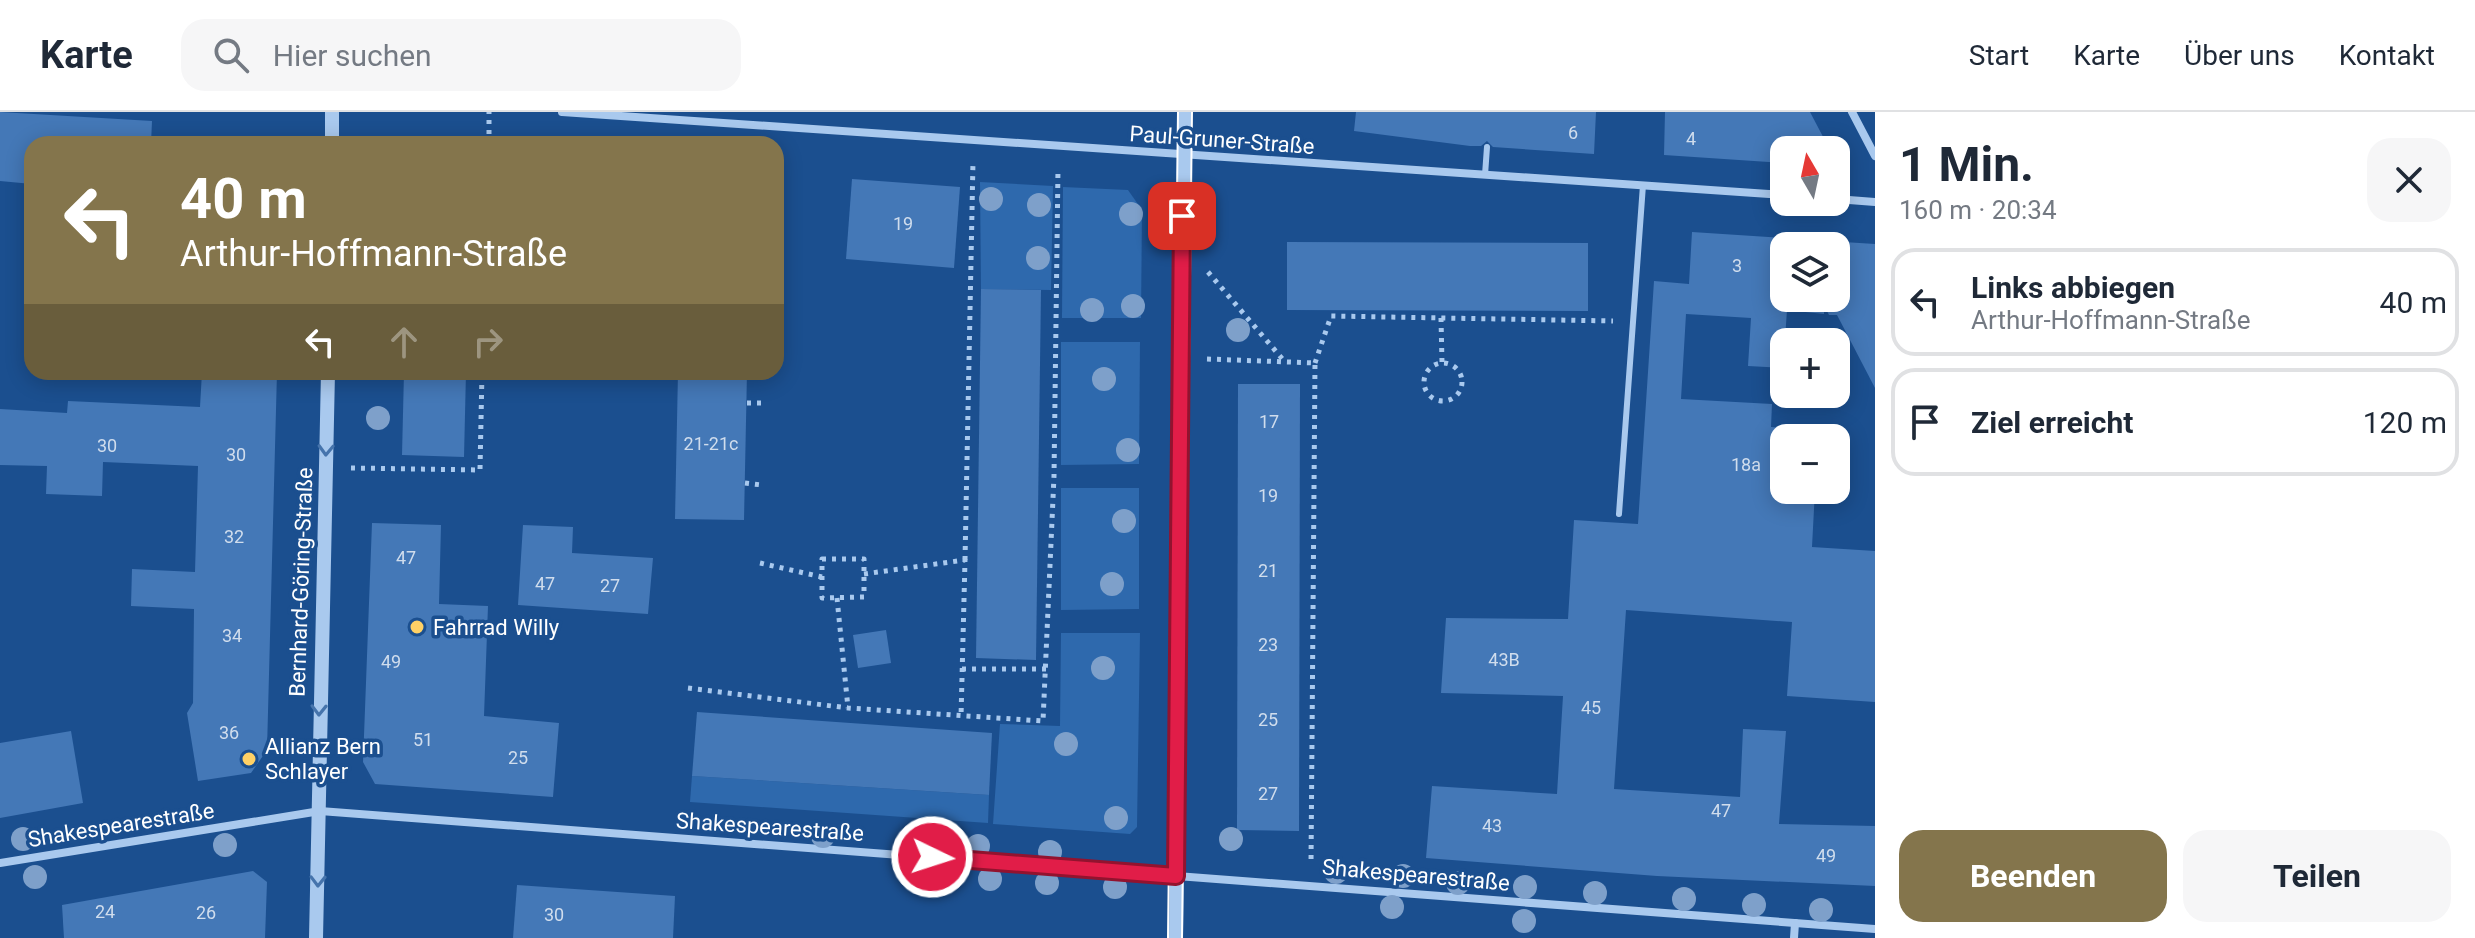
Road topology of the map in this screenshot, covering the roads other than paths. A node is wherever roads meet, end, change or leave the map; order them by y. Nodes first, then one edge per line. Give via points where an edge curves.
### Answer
1 (332, 112) edge
2 (562, 112) edge
3 (1185, 112) edge
4 (1852, 112) edge
5 (332, 136) edge
6 (1487, 147) dead end
7 (1183, 155) junction
8 (1875, 156) edge
9 (1485, 175) junction
10 (1643, 185) junction
11 (1770, 194) edge
12 (1850, 200) edge
13 (1875, 202) edge
14 (328, 380) edge
15 (1619, 514) dead end
16 (320, 811) junction
17 (0, 863) edge
18 (1176, 876) junction
19 (1795, 923) junction
20 (1875, 929) edge
21 (316, 938) edge
22 (1176, 938) edge
23 (1794, 938) edge

1 - 5 street
2 - 7 street, Paul-Gruner-Straße
3 - 7 street
4 - 8 street
6 - 9 lane
7 - 9 street, Paul-Gruner-Straße
7 - 18 street
9 - 10 street, Paul-Gruner-Straße
10 - 11 street, Paul-Gruner-Straße
10 - 15 lane
12 - 13 street
14 -> 16 street, Bernhard-Göring-Straße
16 - 17 street, Shakespearestraße
16 - 18 street, Shakespearestraße
16 -> 21 street, Bernhard-Göring-Straße
18 - 19 street, Shakespearestraße
18 - 22 street
19 - 20 street, Shakespearestraße
19 - 23 street

